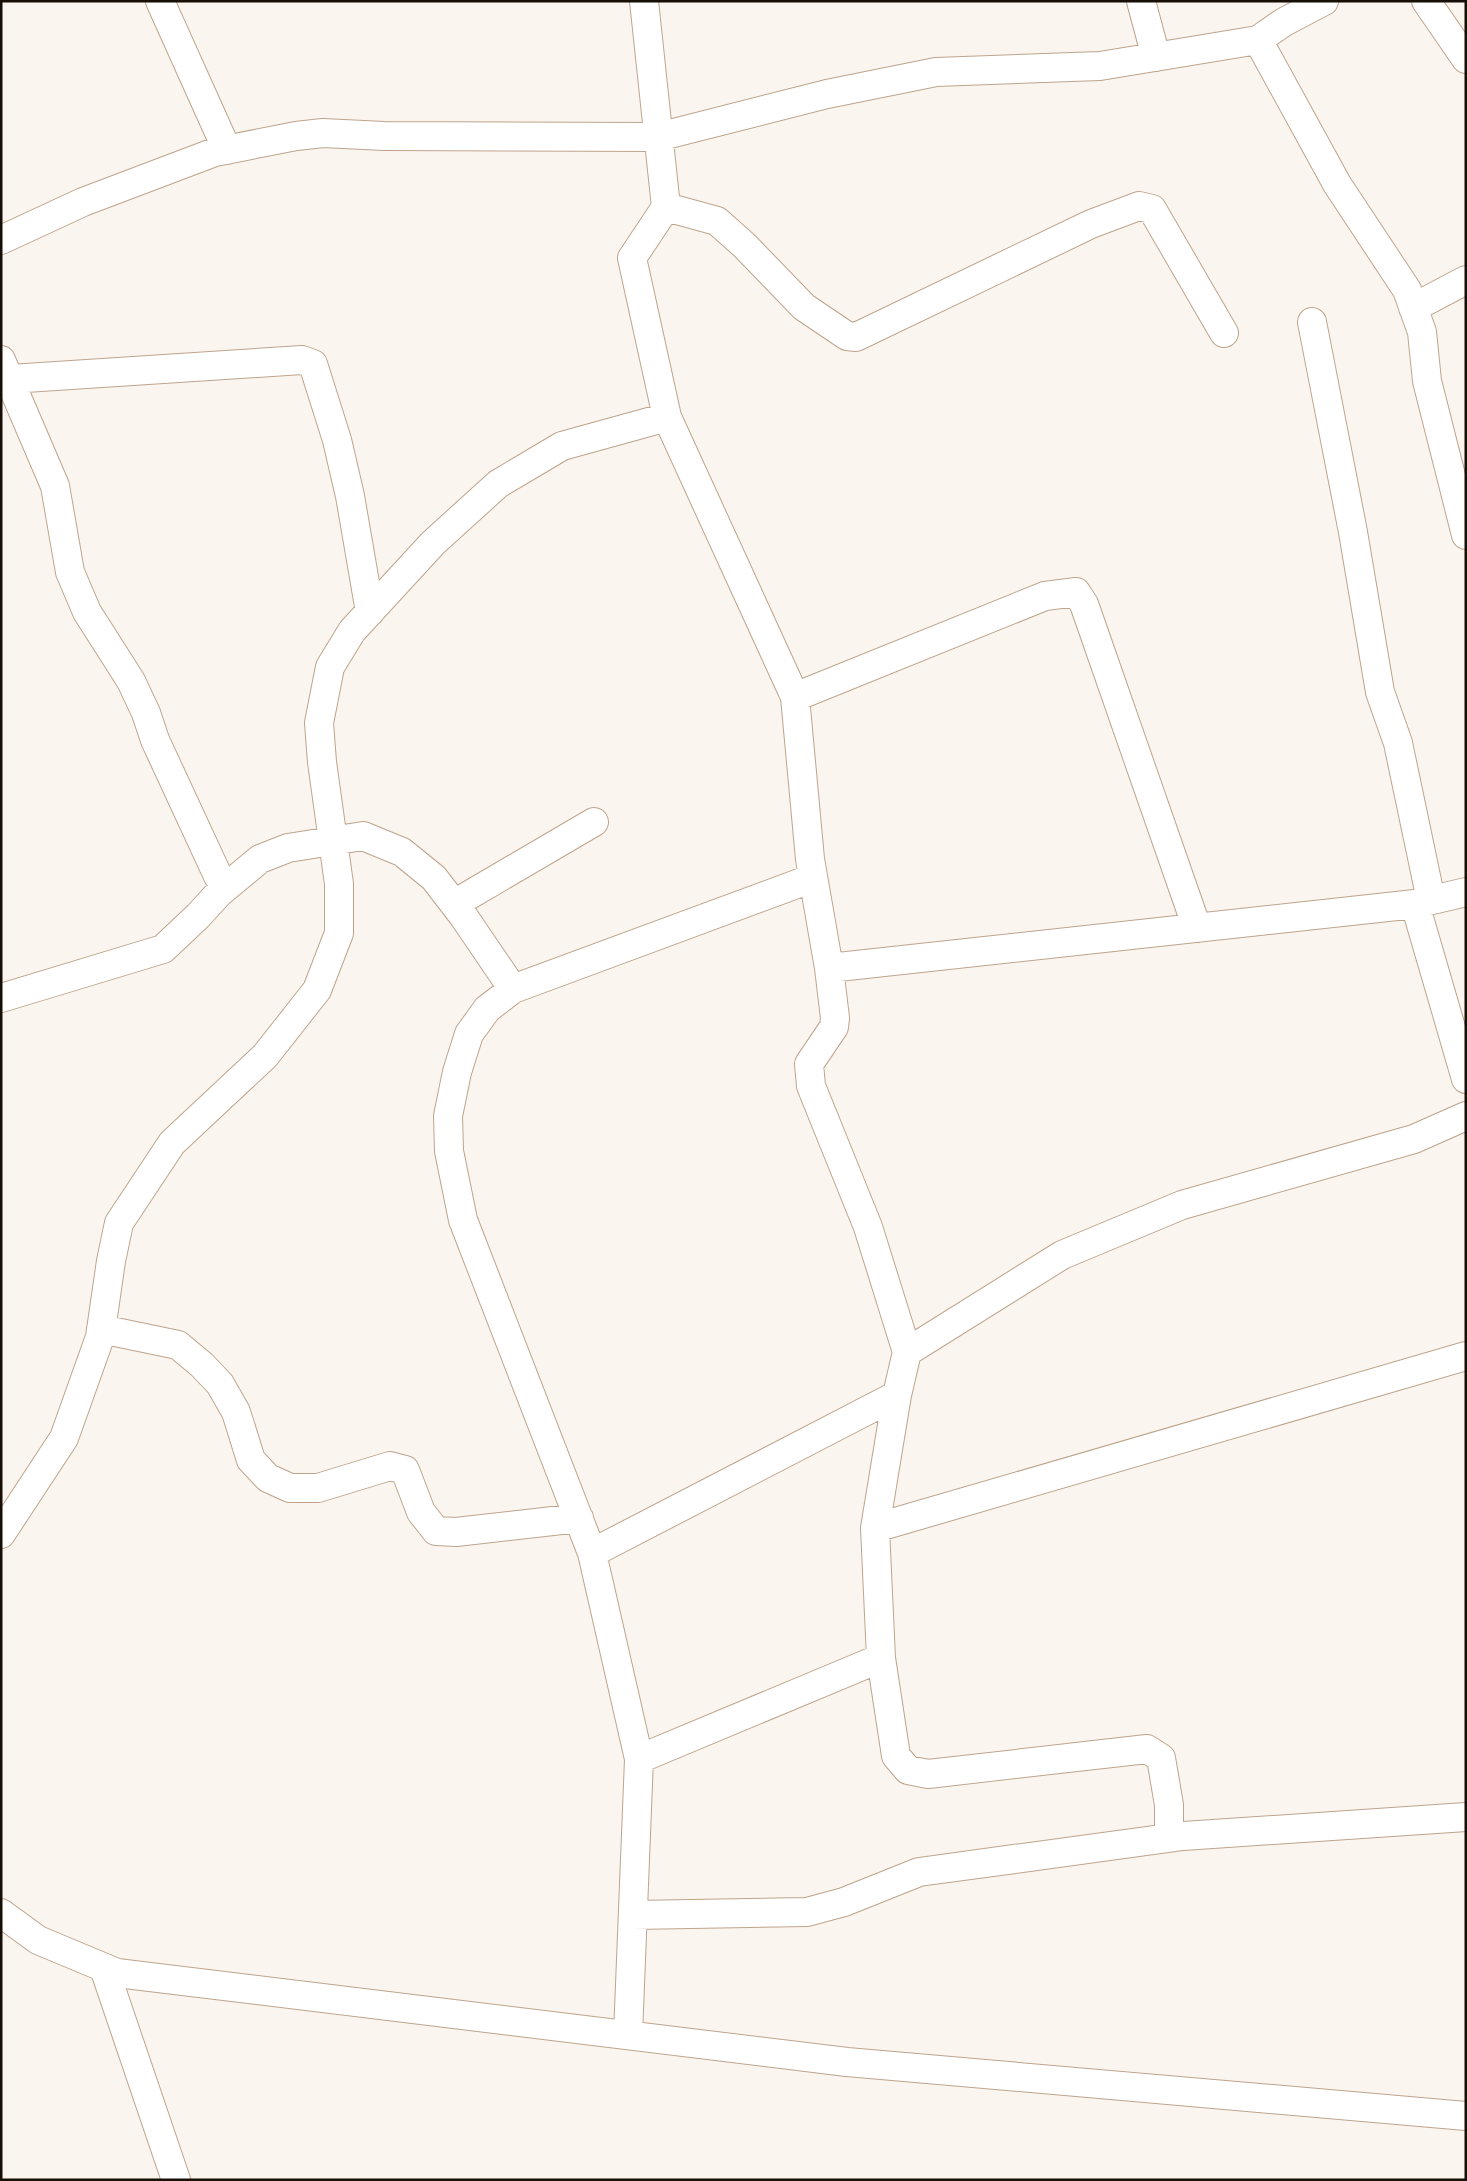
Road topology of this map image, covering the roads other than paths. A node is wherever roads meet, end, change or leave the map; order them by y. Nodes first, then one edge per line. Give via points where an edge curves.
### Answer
1 (160, 1) edge
2 (644, 1) edge
3 (1141, 1) edge
4 (1324, 1) edge
5 (1426, 1) edge
6 (1258, 40) junction
7 (1156, 57) junction
8 (1466, 59) edge
9 (658, 137) junction
10 (227, 150) junction
11 (666, 207) junction
12 (1, 240) edge
13 (1466, 280) edge
14 (1413, 308) junction
15 (1312, 322) dead end
16 (1224, 333) dead end
17 (5, 370) edge
18 (667, 417) junction
19 (1466, 535) edge
20 (370, 612) junction
21 (795, 697) junction
22 (594, 822) dead end
23 (333, 840) junction
24 (218, 876) dead end
25 (813, 878) junction
26 (1466, 892) edge
27 (1423, 902) junction
28 (454, 904) junction
29 (1197, 928) junction
30 (828, 968) junction
31 (513, 989) junction
32 (1, 998) edge
33 (1466, 1079) edge
34 (1466, 1116) edge
35 (101, 1329) junction
36 (907, 1352) junction
37 (1466, 1356) edge
38 (897, 1395) junction
39 (579, 1518) junction
40 (875, 1528) junction
41 (1, 1534) edge
42 (592, 1553) junction
43 (881, 1658) junction
44 (639, 1759) junction
45 (1466, 1817) edge
46 (1169, 1837) junction
47 (1, 1913) edge
48 (633, 1915) junction
49 (104, 1968) junction
50 (628, 2036) junction
51 (1466, 2116) edge
52 (176, 2180) edge

1 - 10 street
2 - 9 street
3 - 7 street
4 - 6 street
5 - 8 street
6 - 7 street
6 - 14 street via 1338,184 1406,290
7 - 9 street via 1100,66 936,72 827,94
9 - 10 street via 323,133
9 - 11 street
10 - 12 street via 83,202
11 - 16 street via 717,221 804,307 846,336 856,337 1092,224 1139,206 1152,209
11 - 18 street via 632,258
13 - 14 street
14 - 19 street via 1422,332 1427,381
15 - 27 street via 1354,532 1380,692 1398,743
17 - 20 street via 302,360 312,364 350,496
17 - 24 street via 55,486 70,572 87,612 131,681
18 - 20 street via 562,446 498,484 433,543
18 - 21 street
20 - 23 street via 352,631 330,667 319,723
21 - 25 street
21 - 29 street via 1045,596 1076,592 1084,604
22 - 28 street
23 - 28 street via 363,836 402,852 434,878
23 - 32 street via 288,848 260,859 219,893 163,949
23 - 35 street via 339,884 339,933 317,990 265,1056 172,1143 119,1223
25 - 30 street
25 - 31 street
26 - 27 street
27 - 29 street
27 - 33 street
28 - 31 street
29 - 30 street
30 - 36 street via 834,1028 809,1064 812,1086 868,1227
31 - 39 street via 486,1008 469,1034 448,1116 449,1151 463,1220
34 - 36 street via 1414,1139 1182,1206 1062,1255
35 - 39 street via 178,1345 202,1364 220,1384 236,1412 251,1460 268,1478 290,1488 318,1488 390,1466 405,1470 421,1512 436,1531 456,1532
35 - 41 street via 64,1438
36 - 38 street
37 - 40 street
38 - 40 street
38 - 42 street
39 - 42 street
40 - 43 street
42 - 44 street
43 - 44 street
43 - 46 street via 896,1756 908,1770 928,1774 1147,1749 1161,1758 1169,1805
44 - 48 street
45 - 46 street
46 - 48 street via 919,1872 844,1902 807,1912
47 - 49 street via 38,1940
48 - 50 street
49 - 50 street via 117,1973
49 - 52 street
50 - 51 street via 848,2062

